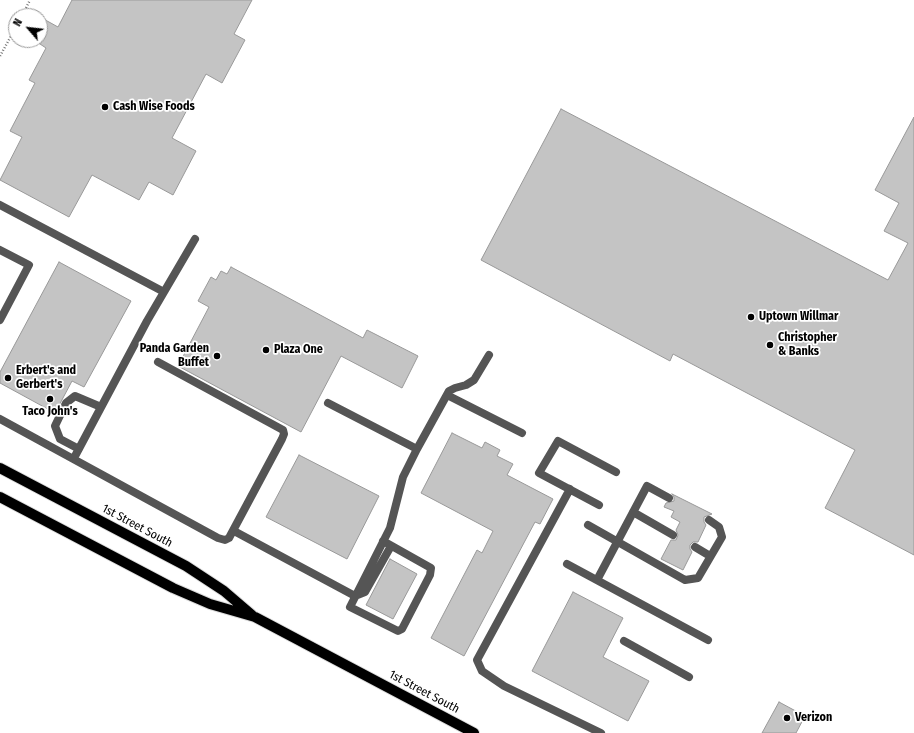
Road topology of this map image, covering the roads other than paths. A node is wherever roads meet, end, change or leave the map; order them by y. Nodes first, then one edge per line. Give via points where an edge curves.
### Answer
1 (0, 205) edge
2 (195, 239) dead end
3 (0, 250) edge
4 (164, 292) junction
5 (0, 320) edge
6 (489, 355) dead end
7 (158, 362) dead end
8 (447, 395) junction
9 (328, 403) dead end
10 (101, 407) junction
11 (0, 419) edge
12 (522, 433) dead end
13 (79, 448) junction
14 (417, 449) junction
15 (74, 458) junction
16 (0, 468) edge
17 (616, 472) dead end
18 (570, 489) junction
19 (0, 497) edge
20 (669, 498) dead end
21 (599, 505) dead end
22 (634, 512) junction
23 (709, 520) dead end
24 (588, 525) dead end
25 (234, 531) junction
26 (674, 535) dead end
27 (383, 541) junction
28 (618, 542) junction
29 (391, 546) junction
30 (695, 547) dead end
31 (710, 556) junction
32 (567, 564) dead end
33 (597, 580) junction
34 (356, 596) junction
35 (255, 618) junction
36 (708, 640) dead end
37 (624, 641) dead end
38 (689, 677) dead end
39 (474, 733) edge
40 (601, 733) edge

1 - 4 lane
2 - 4 lane
3 - 5 lane via 29,265
4 - 10 lane
6 - 8 lane via 474,380 455,388
7 - 25 lane via 282,430 284,434
8 - 12 lane
8 - 14 lane
9 - 14 lane
10 - 13 lane
10 - 13 lane via 74,396 66,403 54,426 60,439
11 - 15 lane
13 - 15 lane
14 - 27 lane via 402,477 390,528
15 - 25 lane via 218,538 225,540
16 - 35 main road, 1st Street South via 186,566 224,591
17 - 18 lane via 558,441 539,473
18 - 21 lane
18 - 40 lane via 477,660 482,671 504,686
19 - 35 main road, 1st Street South via 173,588 210,604
20 - 22 lane via 647,486
22 - 26 lane
22 - 28 lane
23 - 31 lane via 719,527 722,537
24 - 28 lane
25 - 34 lane
27 - 29 lane
27 - 34 lane
28 - 31 lane via 685,580 698,578
28 - 33 lane
29 - 34 lane via 365,592
29 - 34 lane via 431,568 430,575 402,629 393,630 350,607
30 - 31 lane
32 - 33 lane
33 - 36 lane
35 - 39 main road, 1st Street South
37 - 38 lane

